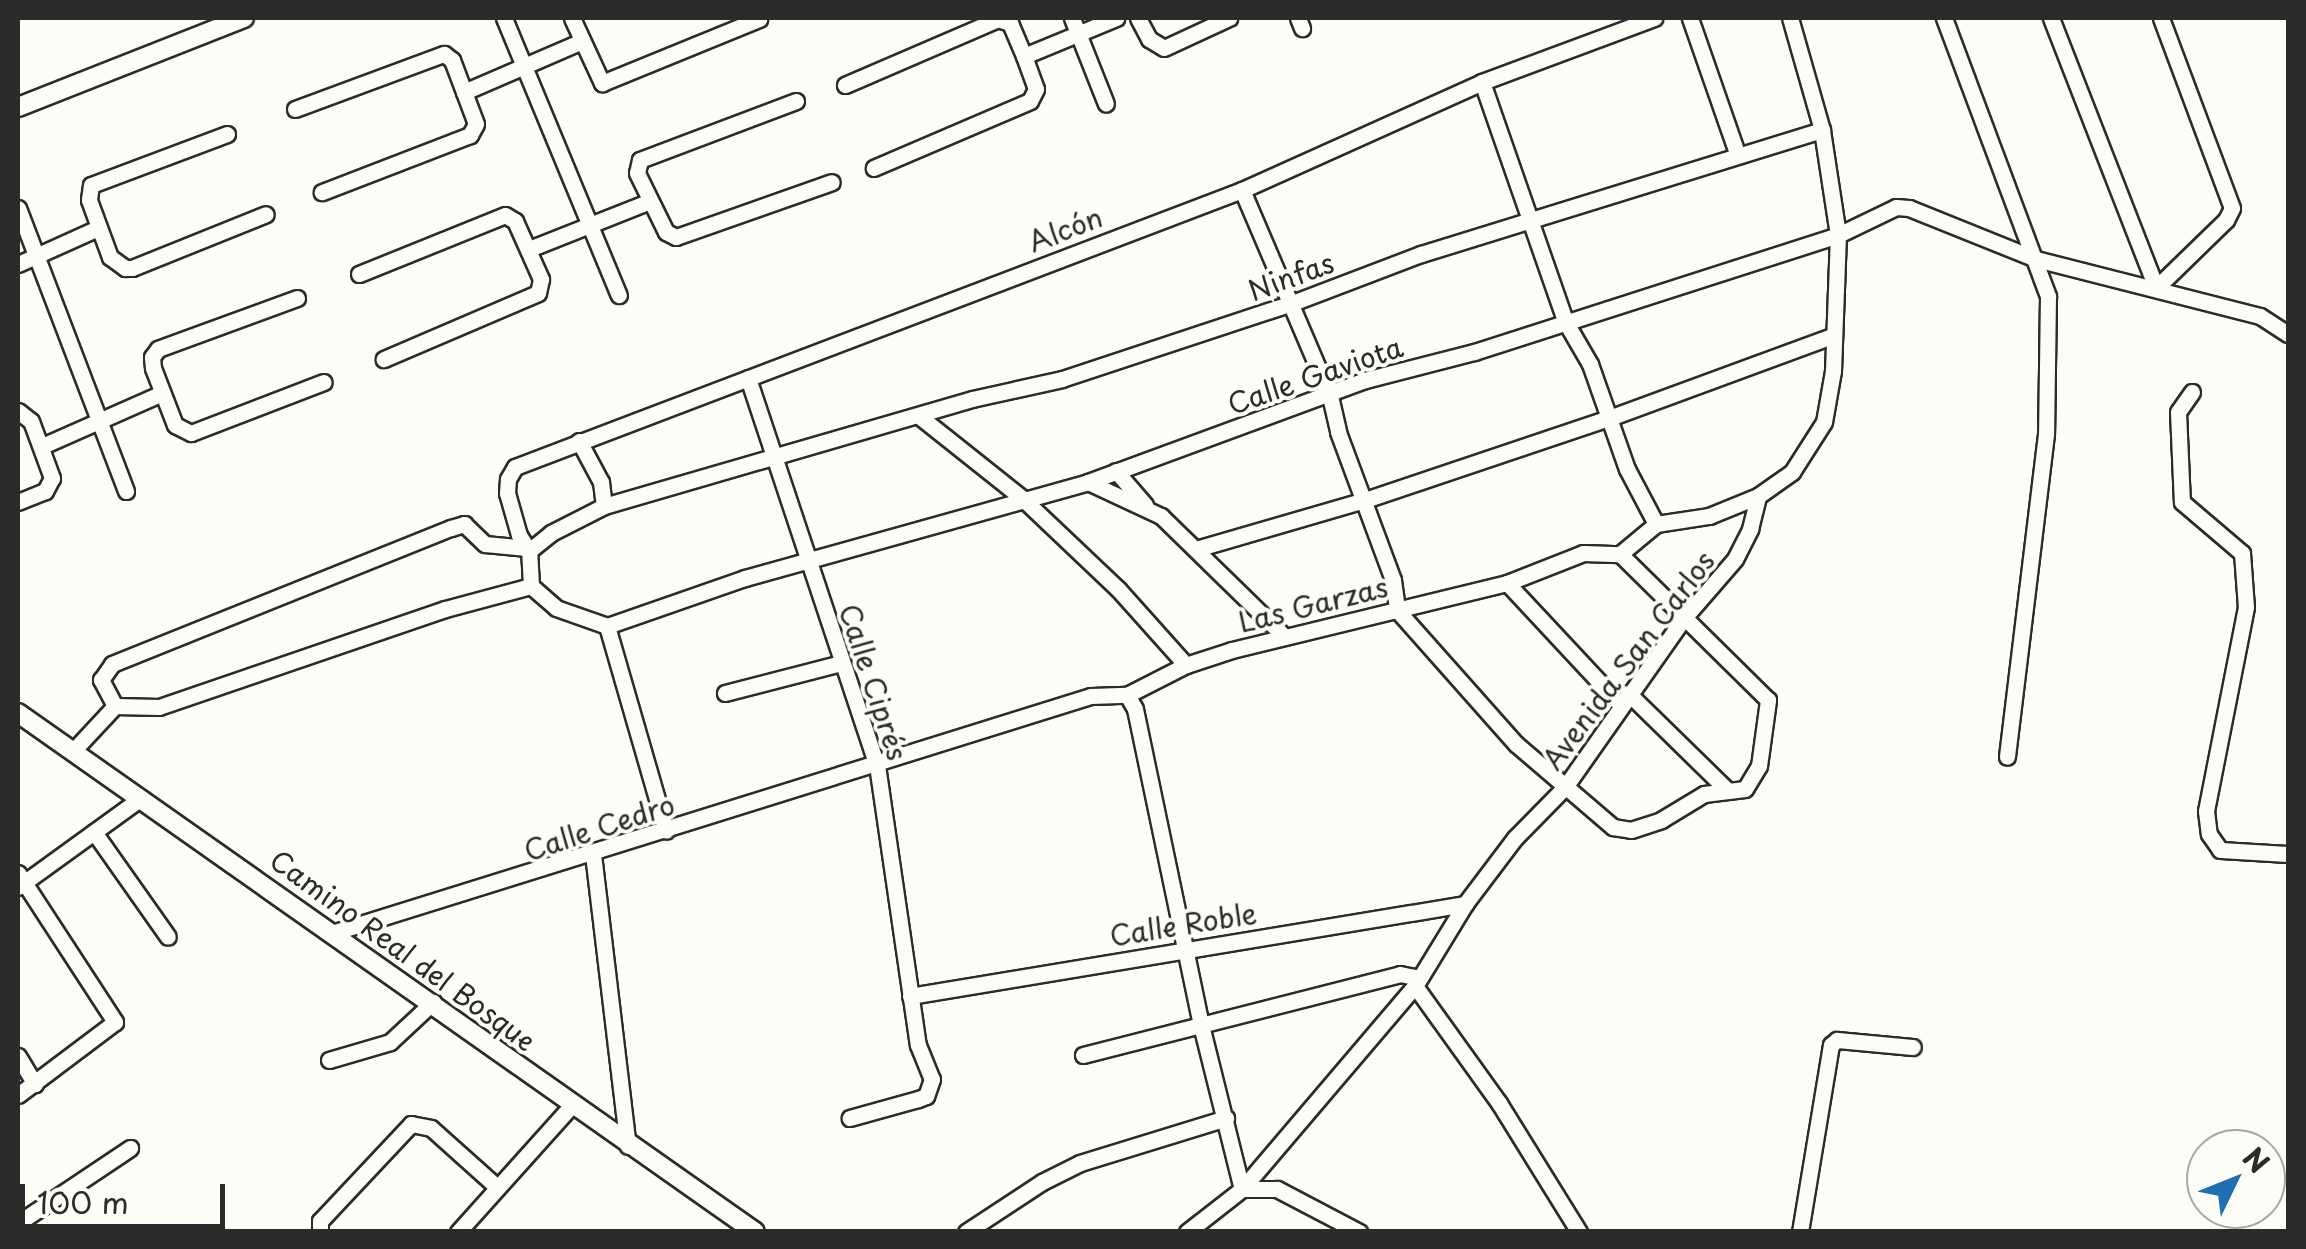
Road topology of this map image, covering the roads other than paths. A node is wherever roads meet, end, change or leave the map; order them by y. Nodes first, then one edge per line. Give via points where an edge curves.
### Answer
1 (244, 18) edge
2 (504, 18) edge
3 (572, 18) edge
4 (1116, 18) edge
5 (1138, 18) edge
6 (1229, 18) edge
7 (1654, 18) edge
8 (1690, 18) edge
9 (1790, 18) edge
10 (1944, 18) edge
11 (2051, 18) edge
12 (2161, 18) edge
13 (759, 19) edge
14 (1075, 25) edge
15 (582, 41) junction
16 (1024, 56) junction
17 (524, 64) junction
18 (1482, 82) junction
19 (845, 85) dead end
20 (464, 92) junction
21 (796, 100) dead end
22 (1106, 104) dead end
23 (18, 107) edge
24 (295, 109) dead end
25 (1822, 130) junction
26 (227, 134) dead end
27 (1736, 153) junction
28 (874, 168) dead end
29 (832, 182) dead end
30 (1242, 190) junction
31 (322, 192) dead end
32 (650, 201) junction
33 (18, 208) edge
34 (266, 214) dead end
35 (1532, 223) junction
36 (591, 224) junction
37 (98, 228) junction
38 (1838, 235) junction
39 (529, 249) junction
40 (38, 255) junction
41 (2036, 259) junction
42 (18, 264) edge
43 (359, 274) dead end
44 (2156, 288) junction
45 (619, 294) dead end
46 (297, 298) dead end
47 (1292, 304) junction
48 (1565, 322) junction
49 (2288, 334) edge
50 (1832, 336) junction
51 (384, 358) dead end
52 (748, 378) junction
53 (324, 382) dead end
54 (2192, 392) dead end
55 (162, 393) junction
56 (1330, 396) junction
57 (18, 412) edge
58 (919, 416) junction
59 (1609, 418) junction
60 (102, 420) junction
61 (579, 441) junction
62 (42, 446) junction
63 (775, 458) junction
64 (1116, 471) junction
65 (1088, 482) junction
66 (126, 491) dead end
67 (1758, 496) junction
68 (1022, 498) junction
69 (1365, 500) junction
70 (18, 502) edge
71 (604, 506) junction
72 (1148, 508) junction
73 (1656, 524) junction
74 (1196, 549) junction
75 (528, 550) junction
76 (1620, 554) junction
77 (808, 564) junction
78 (1506, 583) junction
79 (531, 586) junction
80 (1396, 610) junction
81 (1683, 619) junction
82 (607, 626) junction
83 (1284, 638) junction
84 (842, 663) junction
85 (1186, 665) junction
86 (726, 694) dead end
87 (1128, 695) junction
88 (1624, 699) junction
89 (115, 706) junction
90 (18, 713) edge
91 (73, 751) junction
92 (2006, 756) dead end
93 (877, 764) junction
94 (1565, 787) junction
95 (1728, 791) junction
96 (141, 798) junction
97 (666, 831) junction
98 (94, 832) junction
99 (593, 854) junction
100 (2288, 854) edge
101 (20, 881) edge
102 (1465, 904) junction
103 (335, 932) junction
104 (168, 936) dead end
105 (1185, 949) junction
106 (1417, 982) junction
107 (910, 996) junction
108 (433, 1002) junction
109 (1201, 1026) junction
110 (1913, 1047) dead end
111 (1082, 1055) dead end
112 (18, 1056) edge
113 (329, 1060) dead end
114 (35, 1084) junction
115 (18, 1095) edge
116 (571, 1106) junction
117 (850, 1118) dead end
118 (1226, 1118) junction
119 (628, 1146) junction
120 (130, 1148) dead end
121 (497, 1188) junction
122 (1242, 1189) junction
123 (18, 1228) edge
124 (320, 1232) edge
125 (458, 1232) edge
126 (755, 1232) edge
127 (966, 1232) edge
128 (1187, 1232) edge
129 (1359, 1232) edge
130 (1579, 1232) edge
131 (1800, 1232) edge

1 - 23 street
2 - 17 street
3 - 15 street
4 - 14 street
5 - 6 street via 1149,39 1164,48
7 - 18 street, Alcón
8 - 27 street
9 - 25 street
10 - 41 street
11 - 44 street
12 - 44 street via 2232,208
13 - 15 street via 608,82 597,78
14 - 16 street
14 - 22 street
15 - 17 street
16 - 19 street via 1010,23 998,19
16 - 28 street via 1036,89 1030,101
17 - 20 street
17 - 36 street
18 - 30 street, Alcón
18 - 35 street
20 - 24 street via 450,58 439,54
20 - 31 street via 476,124 470,135
21 - 32 street via 640,160 636,173
25 - 27 street, Ninfas
25 - 38 street
26 - 37 street via 95,182 88,195
27 - 35 street, Ninfas
29 - 32 street via 676,237 666,232
30 - 47 street
30 - 52 street, Alcón
32 - 36 street
33 - 40 street
34 - 37 street via 132,268 110,257
35 - 47 street, Ninfas via 1421,254
35 - 48 street
36 - 39 street
36 - 45 street
37 - 40 street
38 - 41 street, Calle Gaviota via 1881,212 1908,208
38 - 48 street, Calle Gaviota
38 - 50 street
39 - 43 street via 515,221 498,216
39 - 51 street via 542,283 538,293
40 - 42 street
40 - 60 street
41 - 44 street, Calle Gaviota
41 - 92 street via 2050,319 2046,434
44 - 49 street, Calle Gaviota via 2260,316
46 - 55 street via 158,349 151,362
47 - 56 street
47 - 58 street, Ninfas via 1062,379
48 - 56 street, Calle Gaviota
48 - 59 street via 1590,364
50 - 59 street
50 - 67 street via 1824,422 1792,472
52 - 61 street, Alcón
52 - 63 street, Calle Ciprés
53 - 55 street via 192,433 175,425
54 - 100 street via 2178,412 2182,502 2242,553 2246,607 2206,811 2210,834 2220,850
55 - 60 street
56 - 64 street, Calle Gaviota
56 - 69 street
57 - 62 street via 28,416
58 - 63 street, Ninfas
58 - 68 street
59 - 69 street
59 - 73 street
60 - 62 street
60 - 66 street
61 - 71 street via 601,482
61 - 75 street, Alcón via 515,467 508,479
62 - 70 street via 52,484
63 - 71 street, Ninfas
63 - 77 street, Calle Ciprés
64 - 65 street, Calle Gaviota
64 - 72 street
65 - 68 street, Calle Gaviota
65 - 72 street
67 - 73 street via 1710,516
67 - 81 street, Avenida San Carlos via 1742,547
68 - 77 street, Calle Gaviota
68 - 85 street
69 - 74 street
69 - 80 street via 1393,580
71 - 75 street, Ninfas
72 - 74 street
73 - 76 street
74 - 83 street
75 - 79 street
75 - 89 street via 485,544 464,524 451,528 112,664 101,680
76 - 78 street, Las Garzas via 1584,554
76 - 81 street
77 - 82 street, Calle Gaviota via 745,578
77 - 84 street, Calle Ciprés
78 - 80 street, Las Garzas
78 - 88 street
79 - 82 street via 556,608
79 - 89 street via 446,608 158,707
80 - 83 street, Las Garzas
80 - 94 street via 1516,744
81 - 88 street, Avenida San Carlos
81 - 95 street via 1768,700 1756,776 1745,789
82 - 97 street
83 - 85 street, Las Garzas
84 - 86 street
84 - 93 street, Calle Ciprés
85 - 87 street, Las Garzas
87 - 93 street, Las Garzas via 1092,696
87 - 105 street
88 - 94 street, Avenida San Carlos
88 - 95 street
89 - 91 street
90 - 91 street, Camino Real del Bosque
91 - 96 street, Camino Real del Bosque
93 - 97 street, Calle Cedro
93 - 107 street, Calle Ciprés
94 - 95 street via 1613,827 1631,830 1704,794
94 - 102 street, Avenida San Carlos
96 - 98 street
96 - 103 street, Camino Real del Bosque
97 - 99 street, Calle Cedro
98 - 101 street
98 - 104 street
99 - 103 street, Calle Cedro
99 - 119 street
101 - 114 street via 115,1022
102 - 105 street, Calle Roble
102 - 106 street, Avenida San Carlos
103 - 108 street, Camino Real del Bosque
105 - 107 street, Calle Roble
105 - 109 street
106 - 109 street via 1400,974
106 - 122 street, Avenida San Carlos
106 - 130 street
107 - 117 street, Calle Ciprés via 932,1079 926,1096
108 - 113 street via 390,1042
108 - 116 street, Camino Real del Bosque
109 - 111 street
109 - 118 street
110 - 131 street via 1838,1040 1831,1045
112 - 114 street
114 - 115 street
116 - 119 street, Camino Real del Bosque
116 - 121 street
118 - 122 street
118 - 127 street via 1080,1164
119 - 126 street, Camino Real del Bosque
120 - 123 street
121 - 124 street via 432,1128 411,1124 320,1221
121 - 125 street
122 - 128 street, Avenida San Carlos
122 - 129 street via 1287,1193

